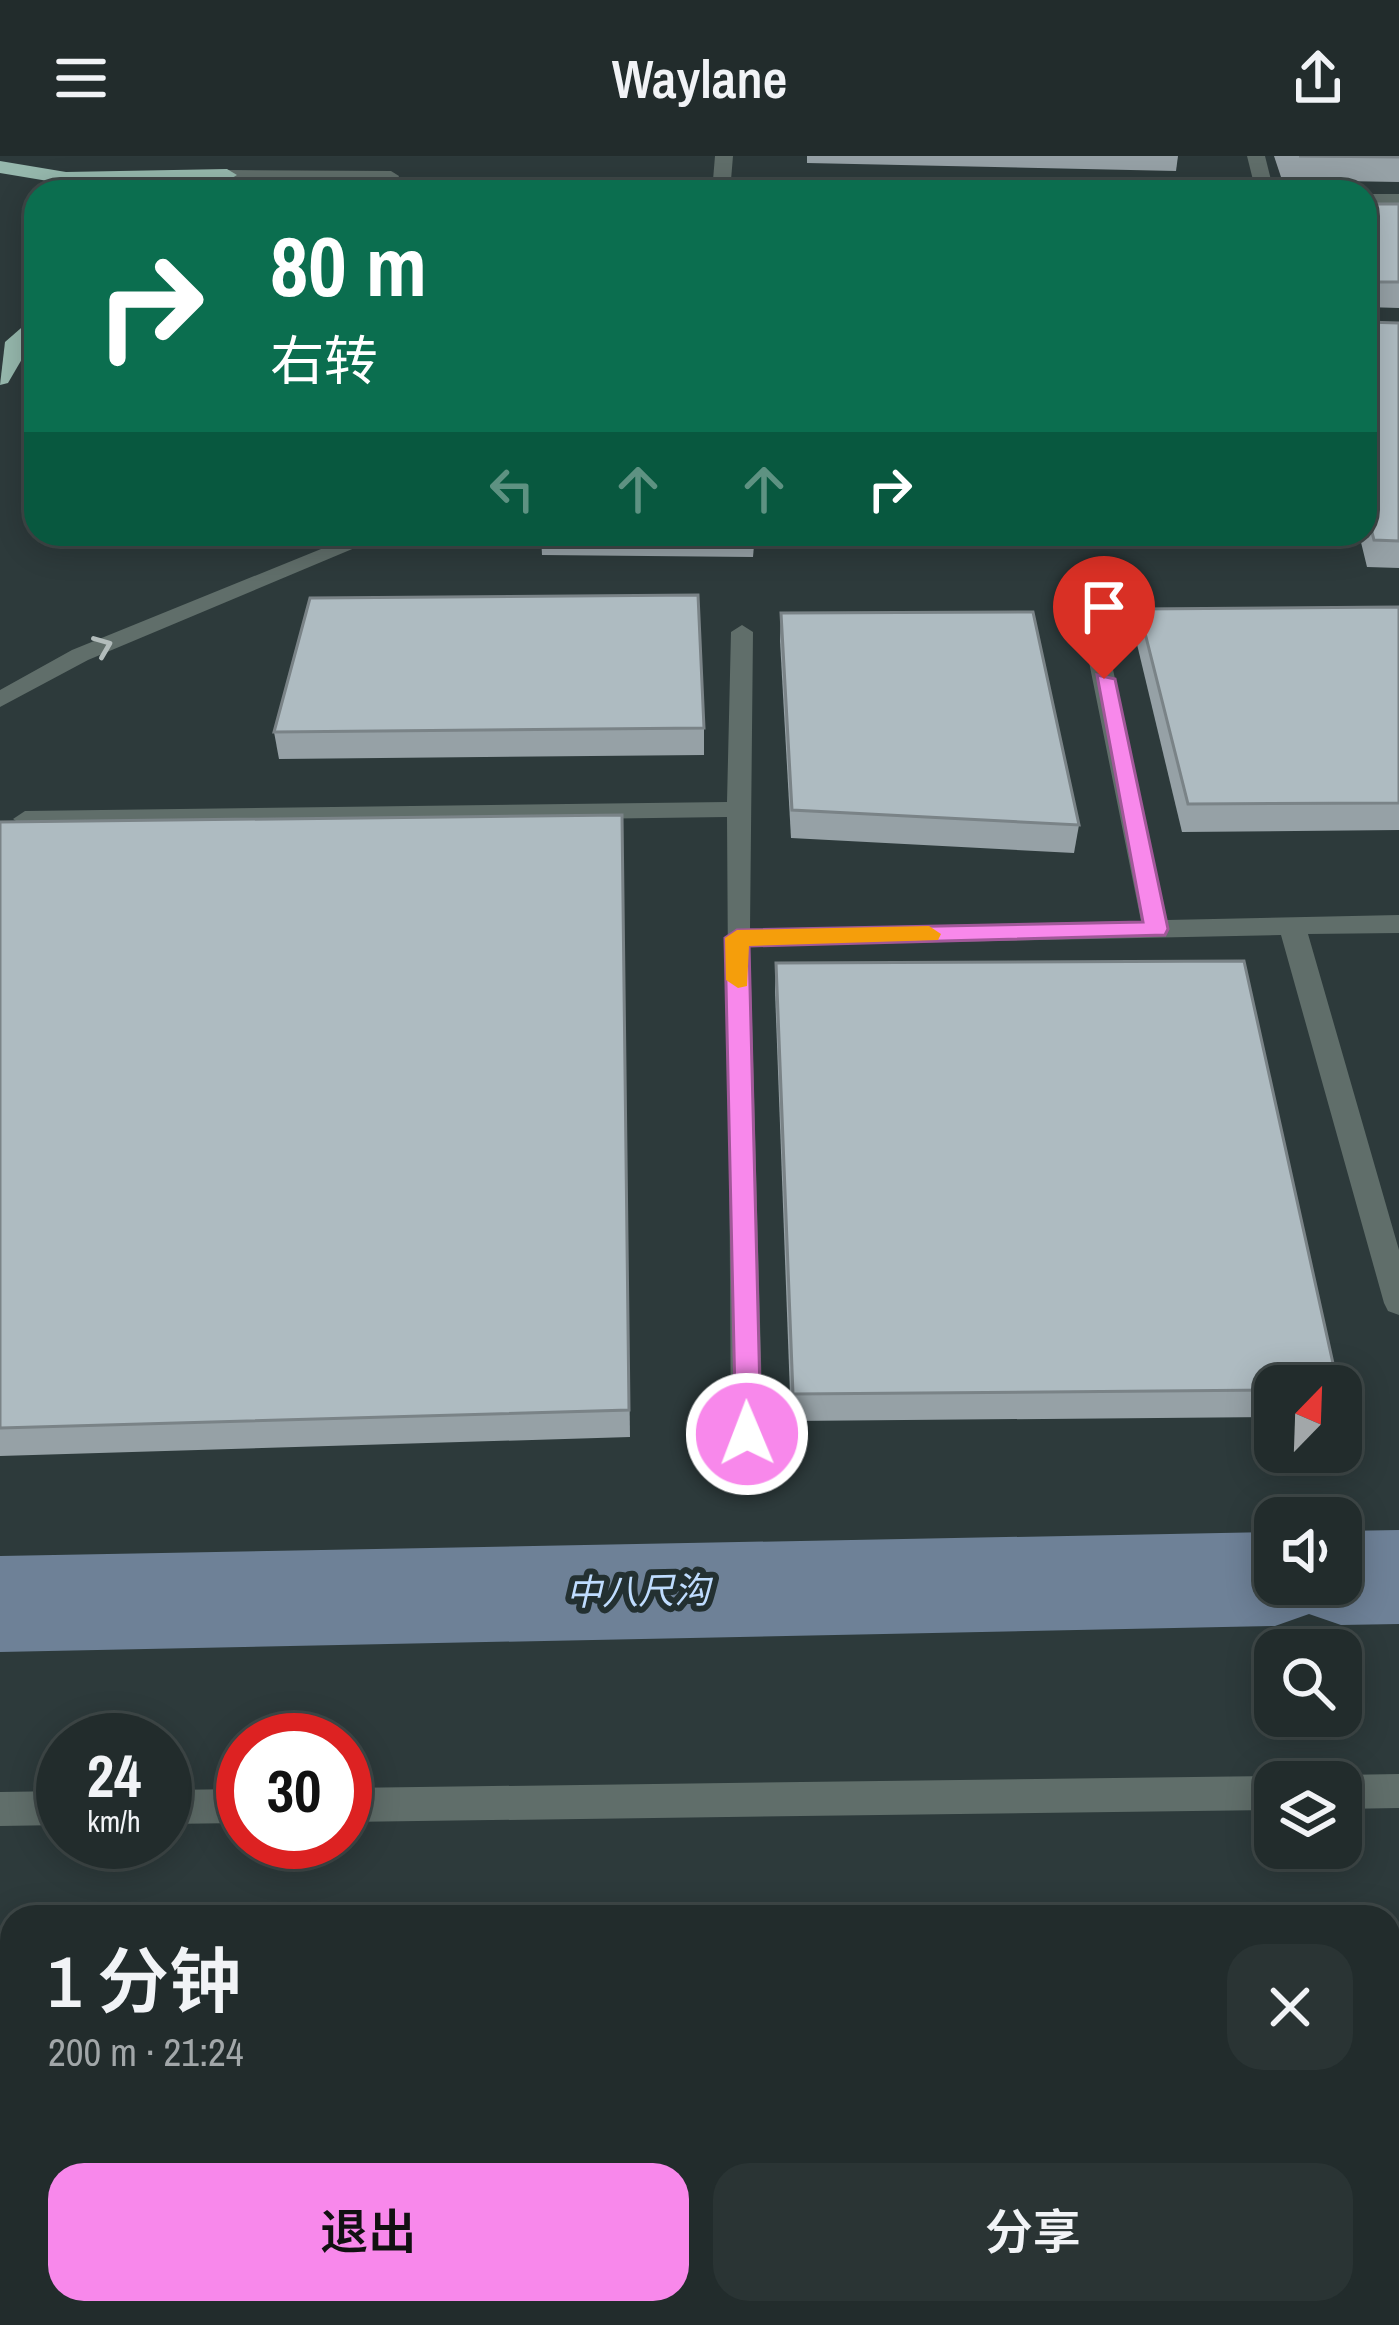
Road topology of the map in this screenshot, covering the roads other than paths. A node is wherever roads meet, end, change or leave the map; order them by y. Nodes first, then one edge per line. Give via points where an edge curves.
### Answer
1 (0, 167) edge
2 (225, 174) edge
3 (390, 180) edge
4 (24, 335) edge
5 (0, 378) edge
6 (348, 546) edge
7 (742, 632) dead end
8 (1095, 638) dead end
9 (0, 700) edge
10 (739, 809) junction
11 (26, 819) edge
12 (1399, 924) edge
13 (1292, 926) junction
14 (1156, 929) junction
15 (737, 938) junction
16 (1399, 1304) edge
17 (747, 1434) dead end
18 (1362, 1792) edge
19 (1399, 1792) edge
20 (1254, 1793) edge
21 (372, 1805) edge
22 (36, 1808) edge
23 (0, 1809) edge

1 - 2 highway via 66,178
2 - 3 lane
4 - 5 highway
9 -> 6 street via 80,655
7 - 10 street
8 - 14 street
10 - 11 street
10 - 15 street
12 - 13 street
13 - 14 street
13 - 16 street
14 - 15 street
15 - 17 street
18 - 19 street
20 - 21 street
22 - 23 street

